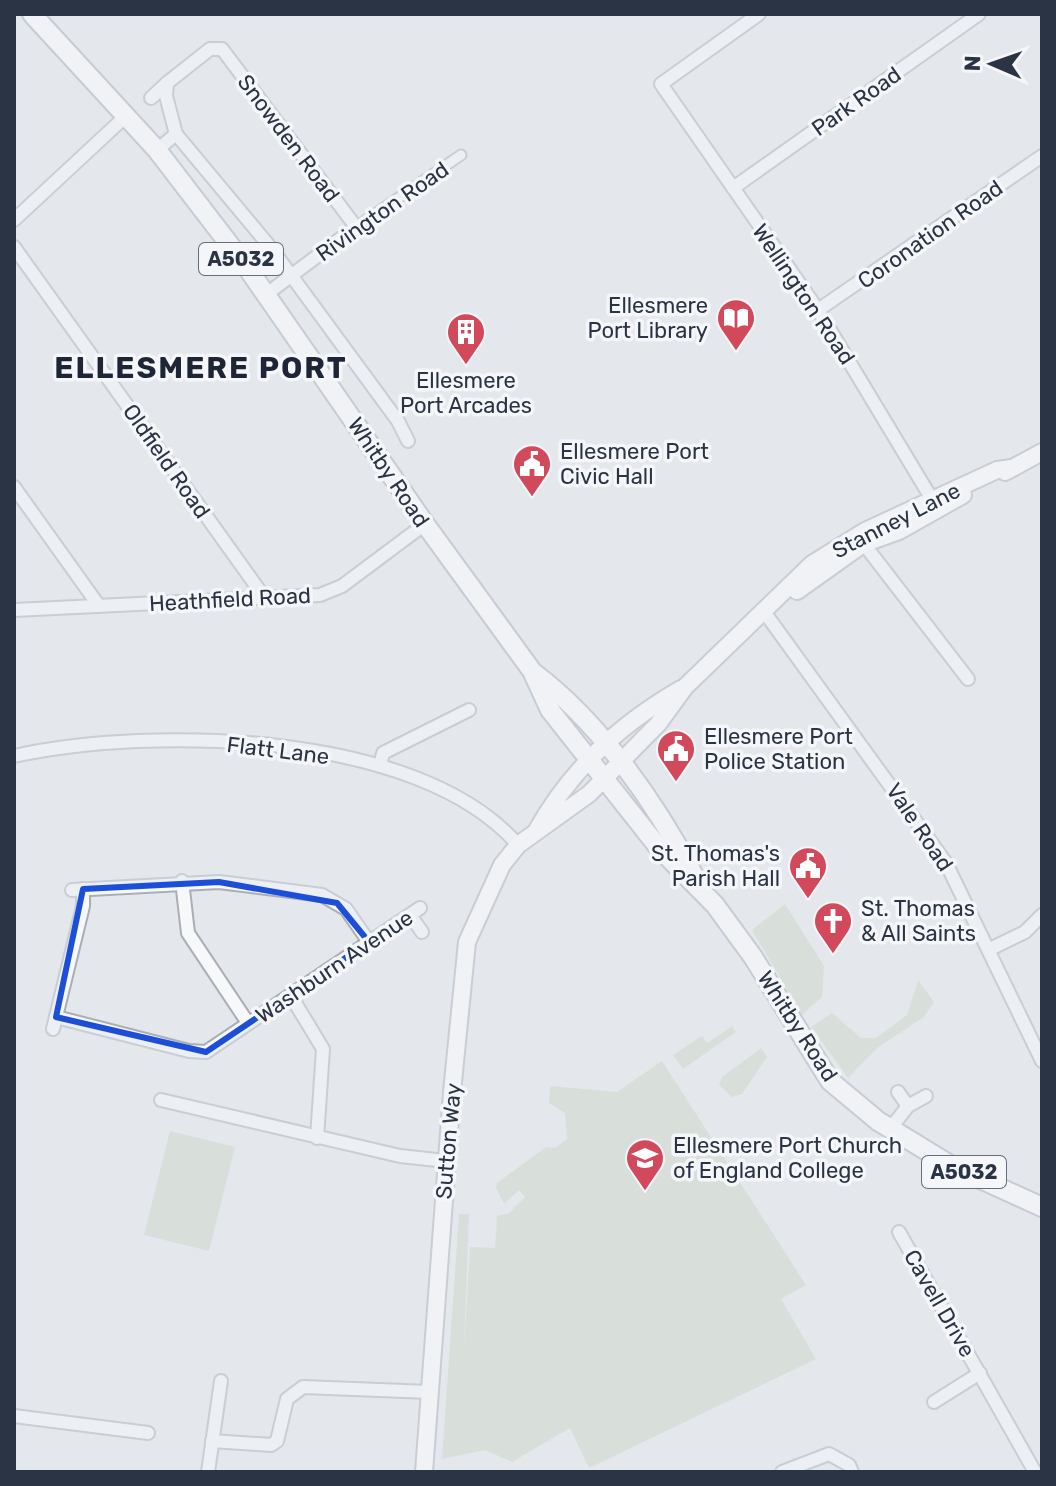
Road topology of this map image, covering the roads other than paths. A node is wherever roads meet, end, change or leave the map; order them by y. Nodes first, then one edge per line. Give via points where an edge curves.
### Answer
1 (32, 14) edge
2 (759, 14) edge
3 (979, 14) edge
4 (167, 83) junction
5 (151, 98) dead end
6 (127, 115) junction
7 (176, 134) junction
8 (157, 150) junction
9 (461, 155) dead end
10 (1042, 156) edge
11 (733, 188) junction
12 (14, 220) edge
13 (356, 227) junction
14 (14, 247) edge
15 (290, 277) junction
16 (264, 296) junction
17 (818, 310) junction
18 (408, 441) dead end
19 (1041, 454) edge
20 (14, 487) edge
21 (935, 504) junction
22 (425, 524) junction
23 (861, 540) junction
24 (264, 597) junction
25 (99, 606) junction
26 (14, 610) edge
27 (765, 613) junction
28 (532, 671) junction
29 (968, 679) dead end
30 (685, 687) junction
31 (469, 710) dead end
32 (604, 742) junction
33 (14, 756) edge
34 (588, 758) junction
35 (620, 761) junction
36 (380, 766) junction
37 (603, 778) junction
38 (536, 831) junction
39 (518, 845) junction
40 (182, 881) junction
41 (702, 890) junction
42 (1042, 915) edge
43 (422, 932) dead end
44 (369, 942) junction
45 (990, 949) junction
46 (291, 996) junction
47 (248, 1023) junction
48 (1042, 1061) edge
49 (898, 1092) dead end
50 (926, 1096) dead end
51 (161, 1100) dead end
52 (908, 1106) junction
53 (890, 1129) junction
54 (317, 1138) junction
55 (446, 1161) junction
56 (1042, 1207) edge
57 (899, 1232) dead end
58 (980, 1373) junction
59 (221, 1381) dead end
60 (430, 1392) junction
61 (934, 1402) dead end
62 (14, 1416) edge
63 (148, 1433) dead end
64 (212, 1441) junction
65 (208, 1472) edge
66 (424, 1472) edge
67 (782, 1472) edge
68 (852, 1472) edge
69 (1035, 1472) edge

1 - 6 main road, Whitby Road / A5032
2 - 11 street, Wellington Road via 661,84
3 - 11 street, Park Road
4 - 5 street
4 - 7 street
4 - 13 street, Snowden Road via 210,49 222,49
6 - 8 main road, Whitby Road / A5032
6 - 12 street
7 - 8 street
7 - 15 street
8 - 16 main road, Whitby Road / A5032
9 - 13 street, Rivington Road
10 - 17 street, Coronation Road
11 - 17 street, Wellington Road
13 - 15 street, Rivington Road
14 - 24 street, Oldfield Road
15 - 16 street, Rivington Road
15 - 18 street
16 - 22 main road, Whitby Road / A5032
17 - 21 street, Wellington Road
19 - 21 main road, Stanney Lane
20 - 25 street
21 - 23 main road, Stanney Lane via 899,531
22 - 24 street, Heathfield Road via 342,586 320,595
22 - 28 main road, Whitby Road / A5032
23 - 27 main road, Stanney Lane
23 - 27 main road, Stanney Lane via 812,564
23 - 29 street
24 - 25 street, Heathfield Road
25 - 26 street, Heathfield Road
27 - 30 main road, Stanney Lane
27 - 45 street, Vale Road via 917,818
28 - 32 main road, Whitby Road / A5032 via 563,695
28 - 34 main road, Whitby Road / A5032 via 550,710
30 - 32 main road, Stanney Lane via 644,710
30 - 35 main road, Stanney Lane via 658,724
31 - 36 street via 383,753
32 - 34 main road, Stanney Lane
32 - 35 main road, Whitby Road / A5032
33 - 36 street, Flatt Lane via 78,745 204,742 279,746
34 - 37 main road, Whitby Road / A5032
34 - 38 main road, Sutton Way
35 - 37 main road, Stanney Lane
35 - 41 main road, Whitby Road / A5032 via 671,832
36 - 39 street, Flatt Lane via 462,798
37 - 38 main road, Sutton Way via 559,819
37 - 41 main road, Whitby Road / A5032 via 659,848
38 - 39 main road, Sutton Way
39 - 55 main road, Sutton Way via 495,878 467,942
40 - 44 street via 322,895 346,909
40 - 47 street via 188,933
40 - 47 street, Washburn Avenue via 78,889 83,906 54,1023 197,1051 211,1049
41 - 53 main road, Whitby Road / A5032 via 753,957 830,1081
42 - 45 street via 1025,932
43 - 44 street, Washburn Avenue via 415,912
44 - 46 street, Washburn Avenue
45 - 48 street, Vale Road
46 - 47 street, Washburn Avenue
46 - 54 street via 323,1049
49 - 52 street
50 - 52 street
51 - 54 street
52 - 53 street
53 - 56 main road, Whitby Road / A5032 via 950,1165
54 - 55 street
55 - 60 main road, Sutton Way
57 - 58 street, Cavell Drive
58 - 61 street, Cavell Drive
58 - 69 street, Cavell Drive
59 - 64 street
60 - 64 street via 303,1387 287,1399 277,1441 271,1445
60 - 66 main road, Sutton Way
62 - 63 street
64 - 65 street
67 - 68 street via 829,1454

